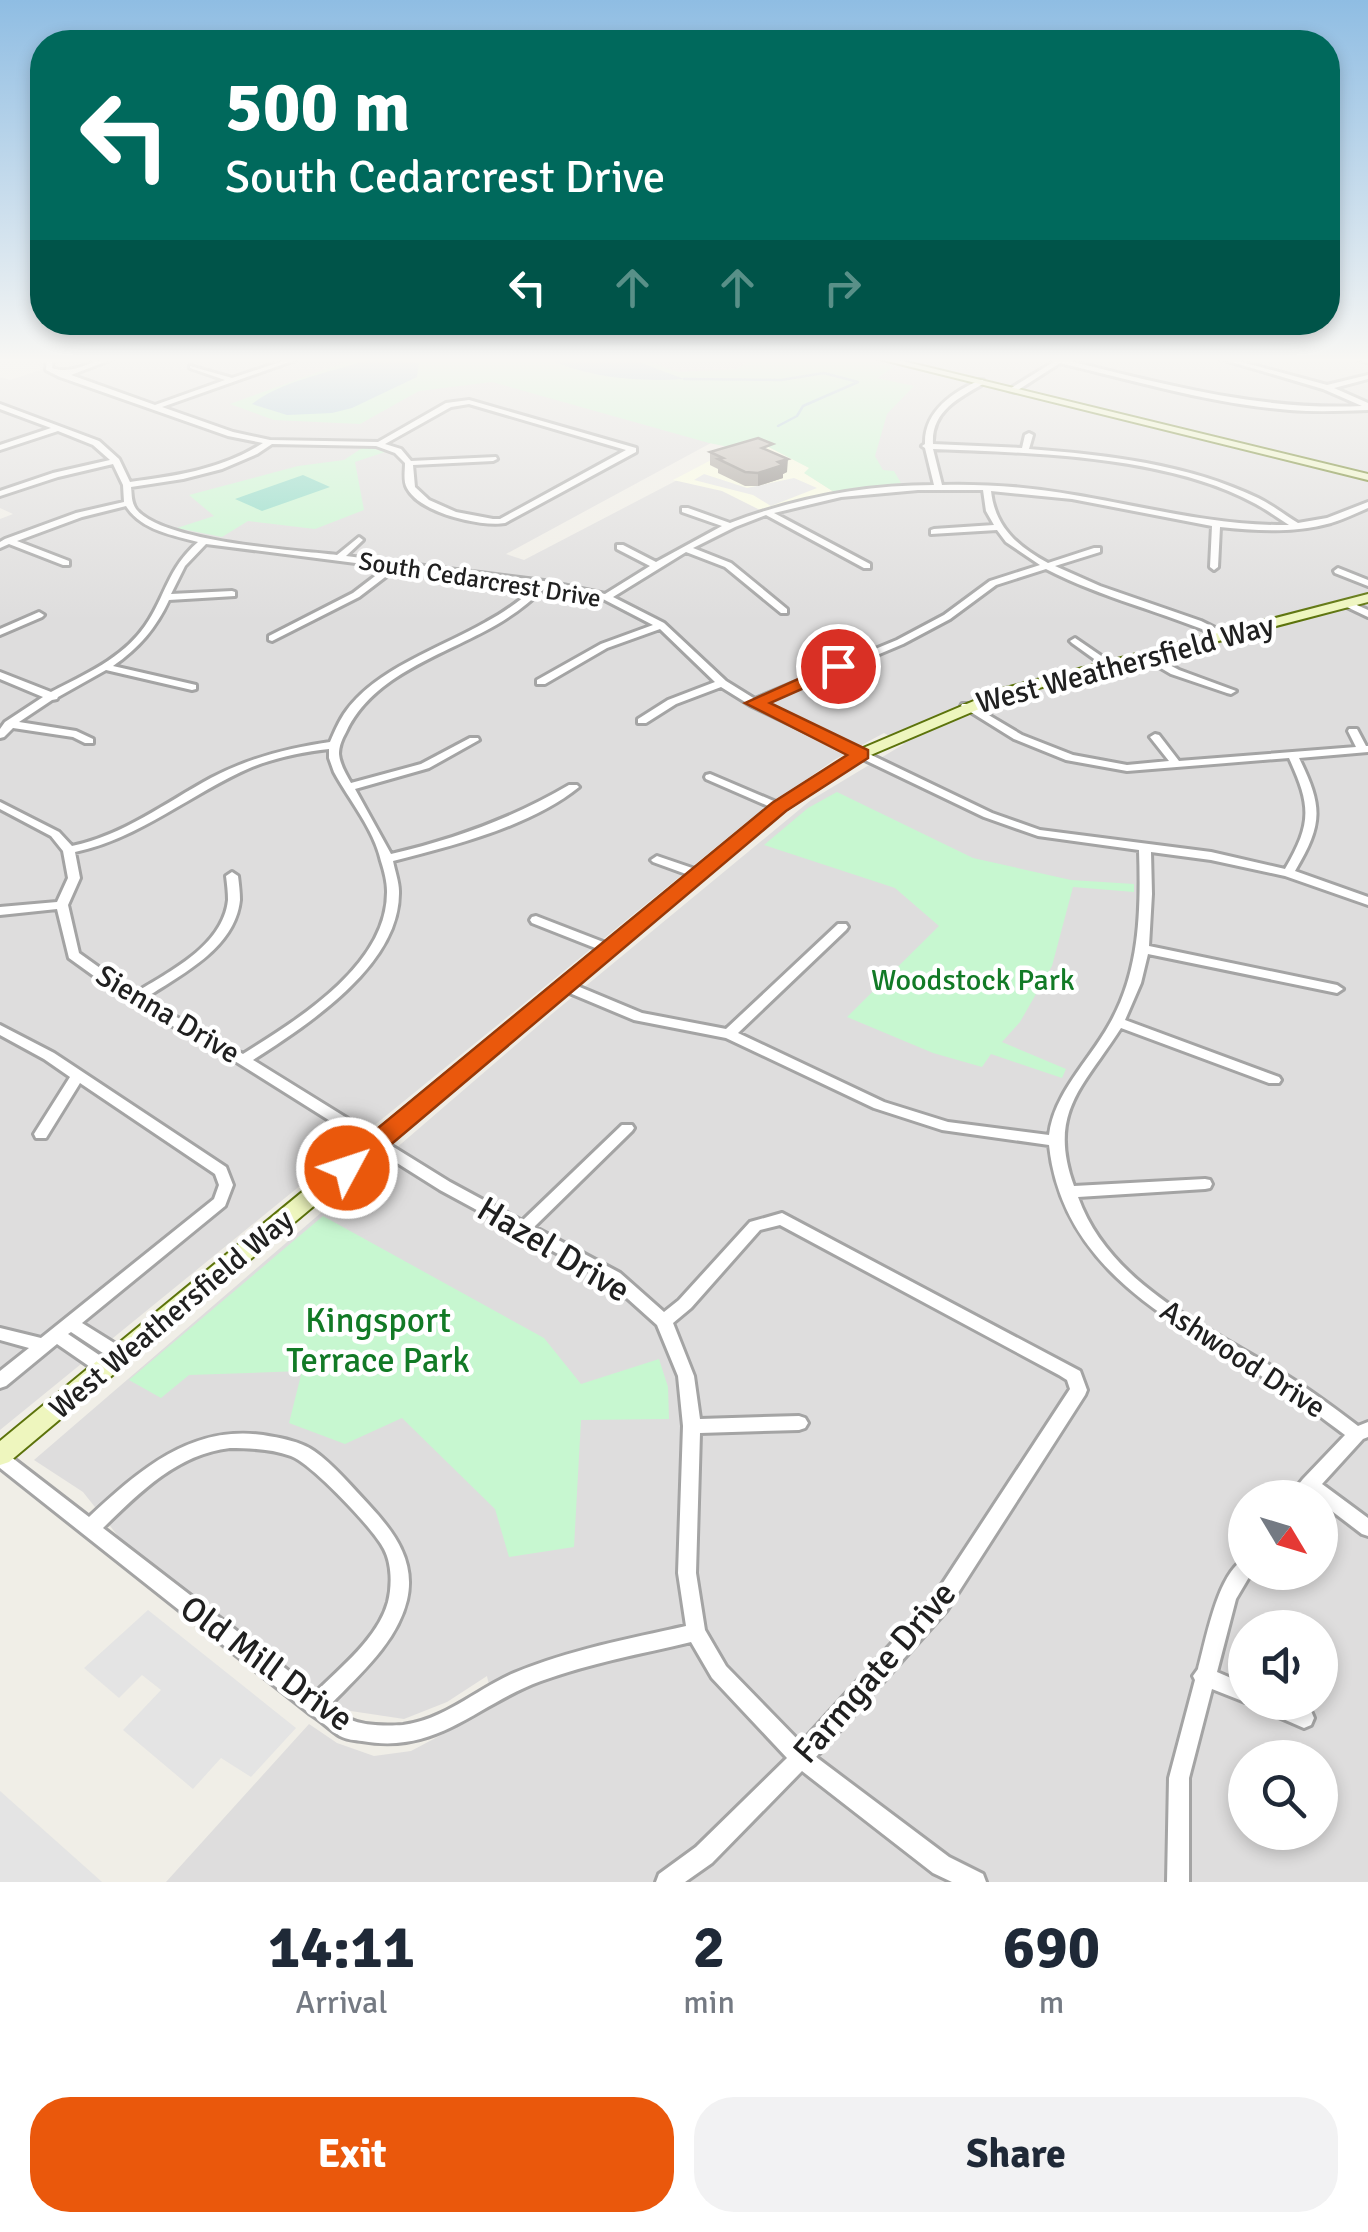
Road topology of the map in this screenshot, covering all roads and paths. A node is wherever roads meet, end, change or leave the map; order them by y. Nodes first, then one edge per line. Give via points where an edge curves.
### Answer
1 (99, 446) edge
2 (263, 446) edge
3 (384, 446) edge
4 (619, 446) edge
5 (926, 446) joint
6 (1026, 446) edge
7 (1240, 446) edge
8 (1025, 450) junction
9 (493, 459) dead end
10 (116, 462) junction
11 (409, 463) junction
12 (1368, 477) edge
13 (127, 485) junction
14 (939, 486) junction
15 (987, 488) junction
16 (0, 494) edge
17 (128, 503) junction
18 (1368, 506) edge
19 (685, 510) dead end
20 (768, 512) junction
21 (1216, 524) junction
22 (1295, 525) junction
23 (730, 526) junction
24 (998, 528) junction
25 (934, 532) dead end
26 (359, 540) dead end
27 (204, 541) junction
28 (4, 543) edge
29 (620, 547) dead end
30 (689, 550) junction
31 (1097, 550) dead end
32 (340, 557) junction
33 (66, 563) dead end
34 (1044, 565) junction
35 (395, 566) junction
36 (867, 566) dead end
37 (658, 567) junction
38 (1214, 567) dead end
39 (1338, 571) dead end
40 (544, 584) junction
41 (1368, 584) edge
42 (232, 594) dead end
43 (164, 597) junction
44 (606, 597) junction
45 (1368, 598) edge
46 (1350, 605) junction
47 (784, 611) dead end
48 (1368, 614) edge
49 (38, 615) dead end
50 (661, 624) junction
51 (0, 632) edge
52 (1224, 635) junction
53 (272, 638) dead end
54 (1075, 641) dead end
55 (1145, 655) junction
56 (1107, 664) junction
57 (107, 667) junction
58 (0, 675) edge
59 (541, 682) dead end
60 (722, 683) junction
61 (192, 686) dead end
62 (1230, 691) dead end
63 (54, 697) junction
64 (754, 703) junction
65 (966, 706) junction
66 (642, 721) dead end
67 (9, 724) junction
68 (1353, 730) dead end
69 (0, 735) edge
70 (1155, 737) dead end
71 (474, 740) dead end
72 (89, 741) dead end
73 (334, 744) junction
74 (1365, 749) edge
75 (861, 754) junction
76 (1292, 754) junction
77 (1175, 762) junction
78 (710, 777) dead end
79 (349, 787) junction
80 (573, 787) dead end
81 (0, 805) edge
82 (779, 807) junction
83 (1145, 848) junction
84 (69, 850) junction
85 (387, 859) junction
86 (657, 860) dead end
87 (697, 874) junction
88 (1288, 874) junction
89 (232, 876) dead end
90 (1368, 901) edge
91 (62, 905) junction
92 (0, 911) edge
93 (536, 920) dead end
94 (842, 927) dead end
95 (607, 948) junction
96 (1144, 950) junction
97 (565, 986) junction
98 (1337, 990) dead end
99 (135, 999) junction
100 (1118, 1022) junction
101 (0, 1029) edge
102 (729, 1034) junction
103 (0, 1041) edge
104 (48, 1056) junction
105 (244, 1060) junction
106 (77, 1077) junction
107 (1274, 1080) dead end
108 (627, 1128) dead end
109 (42, 1134) dead end
110 (1053, 1140) junction
111 (376, 1144) junction
112 (1206, 1184) dead end
113 (1066, 1192) junction
114 (524, 1227) junction
115 (664, 1321) junction
116 (72, 1324) junction
117 (0, 1334) edge
118 (50, 1340) junction
119 (113, 1362) junction
120 (0, 1381) edge
121 (799, 1423) dead end
122 (692, 1426) junction
123 (1362, 1431) edge
124 (0, 1457) edge
125 (1314, 1480) edge
126 (1338, 1511) edge
127 (1368, 1528) edge
128 (89, 1529) junction
129 (1231, 1590) edge
130 (696, 1632) junction
131 (1204, 1676) junction
132 (1228, 1686) edge
133 (316, 1706) junction
134 (800, 1758) junction
135 (666, 1882) edge
136 (974, 1882) edge
137 (1178, 1882) edge

1 - 10 street
2 - 13 street via 200,473
3 - 11 street
4 - 11 street via 633,450 492,524 418,496 410,486
5 - 8 street
5 - 14 street
6 - 8 street
7 - 12 street
8 - 22 street via 1108,460 1228,488 1270,505
9 - 11 street
10 - 13 street
10 - 16 street
13 - 17 street
14 - 15 street
14 - 20 street via 878,490
15 - 21 street
15 - 24 street
17 - 27 street, South Cedarcrest Drive via 149,524
17 - 28 street
18 - 22 street
19 - 23 street
20 - 23 street
20 - 36 street
21 - 22 street
21 - 38 street
23 - 30 street
24 - 25 street
24 - 34 street
26 - 32 street
27 - 32 street, South Cedarcrest Drive
27 - 43 street via 175,570
28 - 33 street
29 - 37 street
30 - 37 street
30 - 47 street via 728,565
31 - 34 street
32 - 35 street, South Cedarcrest Drive
34 - 52 street
34 - 64 street via 993,583 900,642
35 - 40 street, South Cedarcrest Drive
35 - 53 street
37 - 44 street
39 - 41 street
40 - 44 street, South Cedarcrest Drive
40 - 73 street via 524,604 379,685 349,715
42 - 43 street
43 - 57 street via 147,631
44 - 50 street, South Cedarcrest Drive
45 - 46 street, West Weathersfield Way
46 - 48 street
46 - 52 street, West Weathersfield Way
49 - 51 street
50 - 59 street
50 - 60 street, South Cedarcrest Drive
52 - 55 street, West Weathersfield Way
54 - 56 street
55 - 56 street, West Weathersfield Way
55 - 62 street
56 - 65 street, West Weathersfield Way
57 - 61 street
57 - 63 street
58 - 63 street
60 - 64 street, South Cedarcrest Drive
60 - 66 street
63 - 67 street
64 - 75 street, South Cedarcrest Drive
65 - 75 street, West Weathersfield Way
65 - 77 street via 1070,758 1128,768
67 - 69 street
67 - 72 street
68 - 74 street
70 - 77 street
71 - 79 street via 424,766
73 - 79 street via 335,765
73 - 84 street via 290,750 236,770 113,838
74 - 76 street
75 - 82 street, West Weathersfield Way
75 - 83 street, South Cedarcrest Drive via 1038,833
76 - 77 street
76 - 88 street via 1311,793 1312,835
78 - 82 street
79 - 85 street
80 - 85 street via 520,819
81 - 84 street via 55,834
82 - 87 street, West Weathersfield Way
83 - 88 street, South Cedarcrest Drive
83 - 96 street
84 - 91 street, Sienna Drive via 74,878
85 - 105 street via 391,918 374,949 308,1016
86 - 87 street
87 - 95 street, West Weathersfield Way
88 - 90 street, South Cedarcrest Drive
89 - 99 street via 234,915 221,934
91 - 92 street
91 - 99 street, Sienna Drive via 73,955
93 - 95 street
94 - 102 street
95 - 97 street, West Weathersfield Way
96 - 98 street
96 - 100 street
97 - 102 street via 640,1018
97 - 111 street, West Weathersfield Way
99 - 105 street, Sienna Drive
100 - 107 street
100 - 110 street via 1063,1106
101 - 104 street
102 - 110 street via 879,1105 947,1127
103 - 104 street
104 - 106 street
105 - 111 street, Sienna Drive
106 - 109 street
106 - 116 street via 220,1171 226,1185 220,1202
108 - 114 street
110 - 113 street, Ashwood Drive
111 - 114 street, Hazel Drive
111 - 119 street, West Weathersfield Way
112 - 113 street
113 - 123 street, Ashwood Drive via 1102,1255 1174,1320
114 - 115 street, Hazel Drive via 614,1277
115 - 122 street, Hazel Drive via 686,1376
115 - 134 street, Farmgate Drive via 755,1226 771,1219 789,1222 1065,1370 1078,1383 1077,1396 940,1604
116 - 118 street
116 - 119 street
117 - 118 street
118 - 119 street
118 - 120 street
119 - 124 street, West Weathersfield Way
121 - 122 street
122 - 130 street, Hazel Drive via 687,1572
123 - 125 street
124 - 128 street, Old Mill Drive
126 - 127 street
128 - 133 street, Old Mill Drive
128 - 133 street via 183,1451 224,1441 308,1456 392,1543 400,1570 397,1604 380,1637
129 - 131 street
130 - 133 street, Old Mill Drive via 518,1680 428,1732 382,1737 347,1729
130 - 134 street via 719,1672
131 - 132 street
131 - 137 street via 1179,1778
134 - 135 street, Farmgate Drive via 704,1855
134 - 136 street via 941,1865

